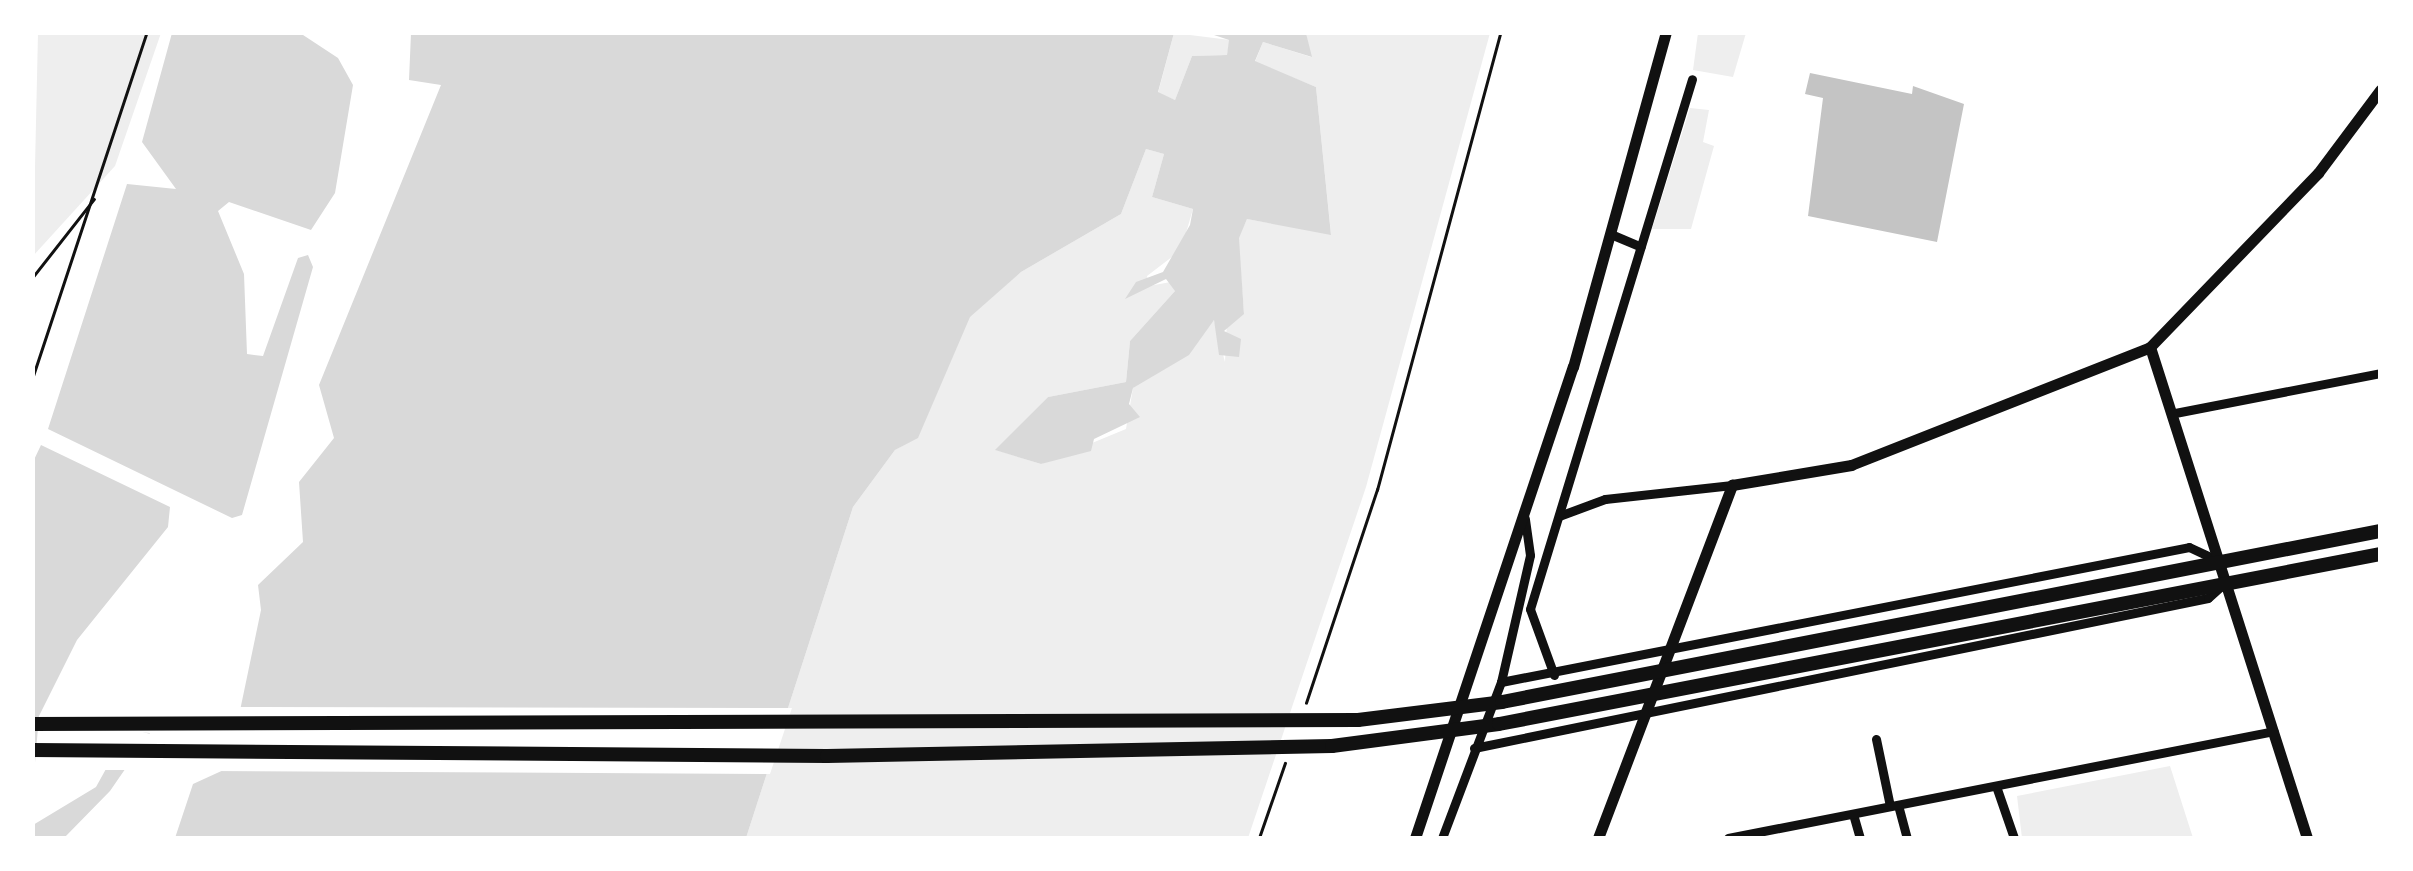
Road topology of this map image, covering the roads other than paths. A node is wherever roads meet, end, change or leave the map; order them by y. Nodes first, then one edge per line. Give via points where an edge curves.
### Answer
1 (1666, 32) edge
2 (1692, 79) dead end
3 (2380, 90) edge
4 (1613, 235) junction
5 (1641, 247) junction
6 (2150, 347) junction
7 (2380, 372) edge
8 (2175, 412) junction
9 (1732, 486) junction
10 (1524, 515) junction
11 (1559, 516) junction
12 (2380, 531) edge
13 (2380, 554) edge
14 (2218, 561) junction
15 (2225, 582) junction
16 (1668, 654) junction
17 (1554, 675) junction
18 (1501, 682) junction
19 (1642, 718) junction
20 (32, 724) edge
21 (2274, 730) junction
22 (1876, 739) dead end
23 (1474, 748) junction
24 (32, 750) edge
25 (1996, 786) junction
26 (1894, 806) junction
27 (1852, 814) junction
28 (1416, 838) edge
29 (1442, 838) edge
30 (1598, 838) edge
31 (1735, 838) edge
32 (1860, 838) edge
33 (1907, 838) edge
34 (2014, 838) edge
35 (2307, 838) edge

1 - 4 street
2 - 5 street
3 - 6 street via 2318,173
4 - 5 street
4 - 10 street
5 - 11 street
6 - 8 street
6 - 9 street via 1851,465
7 - 8 street
8 - 14 street
9 - 11 street via 1606,499
9 - 16 street
10 - 18 street via 1530,556
10 - 28 street
11 - 17 street via 1530,610
12 - 14 main road
13 - 15 main road
14 - 15 street
14 - 16 street via 2189,548
14 - 20 main road via 1846,637 1358,720
15 - 19 street via 2208,598
15 - 21 street
15 - 24 main road via 1414,738 1183,755
16 - 17 street
16 - 19 street
17 - 18 street
18 - 23 street
19 - 23 street
19 - 30 street
21 - 25 street
21 - 35 street
22 - 26 street
23 - 29 street
25 - 26 street
25 - 34 street
26 - 27 street
26 - 33 street
27 - 31 street
27 - 32 street

